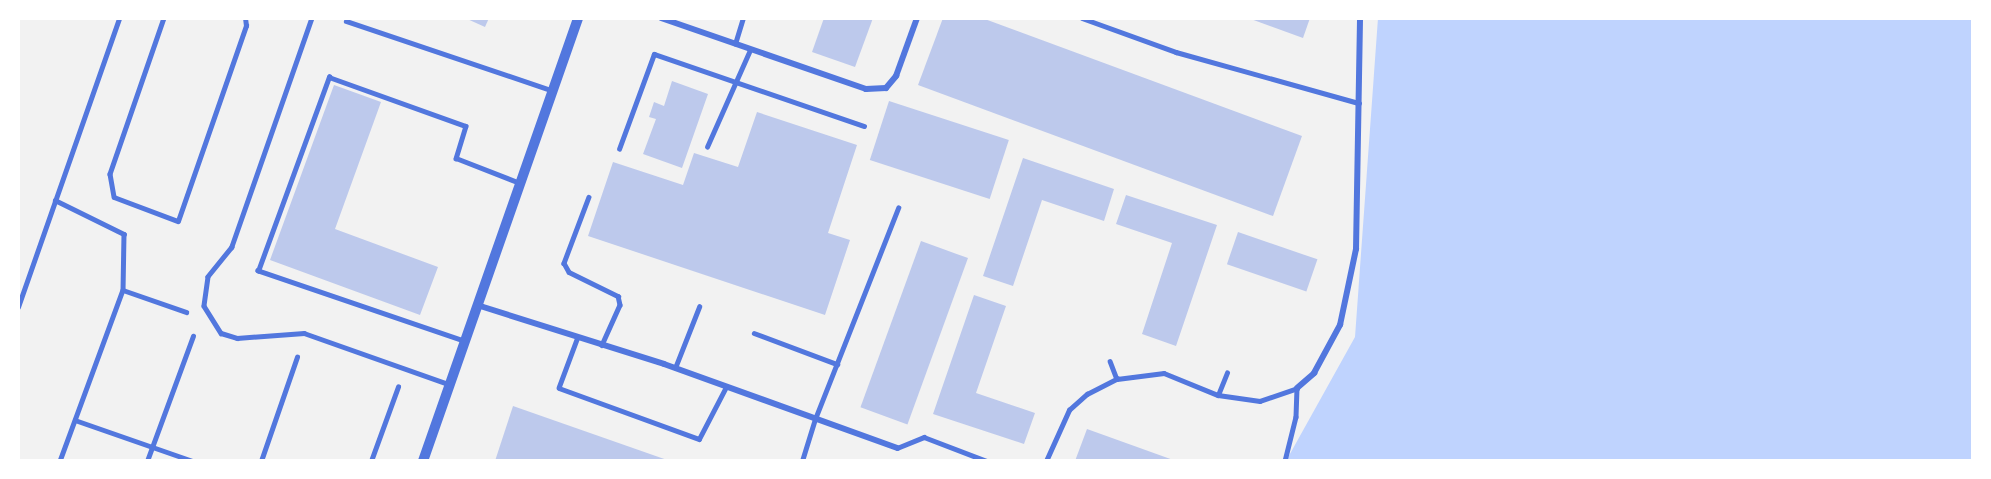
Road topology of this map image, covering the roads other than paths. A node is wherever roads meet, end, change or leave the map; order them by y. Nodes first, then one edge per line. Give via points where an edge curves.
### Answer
1 (119, 18) edge
2 (164, 18) edge
3 (245, 18) edge
4 (312, 18) edge
5 (579, 18) edge
6 (661, 18) edge
7 (743, 18) edge
8 (917, 18) edge
9 (1082, 18) edge
10 (1360, 18) edge
11 (346, 21) dead end
12 (735, 45) junction
13 (750, 50) junction
14 (738, 82) junction
15 (553, 91) junction
16 (1359, 103) junction
17 (864, 126) dead end
18 (707, 147) dead end
19 (619, 149) dead end
20 (521, 183) junction
21 (589, 197) dead end
22 (55, 200) junction
23 (898, 208) dead end
24 (123, 290) junction
25 (477, 305) junction
26 (18, 307) edge
27 (699, 307) dead end
28 (186, 312) dead end
29 (754, 333) dead end
30 (193, 336) dead end
31 (578, 337) junction
32 (464, 341) junction
33 (602, 345) junction
34 (297, 357) dead end
35 (1110, 361) dead end
36 (837, 364) junction
37 (675, 368) junction
38 (1227, 374) dead end
39 (1117, 379) junction
40 (450, 384) junction
41 (398, 387) dead end
42 (726, 387) junction
43 (1297, 388) junction
44 (1218, 395) junction
45 (815, 419) junction
46 (75, 420) junction
47 (152, 447) junction
48 (897, 448) joint
49 (60, 461) edge
50 (147, 461) edge
51 (193, 461) edge
52 (261, 461) edge
53 (371, 461) edge
54 (423, 461) edge
55 (802, 461) edge
56 (987, 461) edge
57 (1046, 461) edge
58 (1285, 461) edge

1 - 22 lane
2 - 3 lane via 110,174 114,197 178,221 246,26
4 - 40 lane via 232,247 208,278 204,306 221,333 237,338 304,333
5 - 15 street
6 - 12 street
7 - 12 lane
8 - 13 street via 896,75 886,88 866,89
9 - 16 lane via 1176,52
10 - 16 street
11 - 15 lane
12 - 13 street
13 - 14 lane
14 - 17 lane
14 - 18 lane
14 - 19 lane via 654,54
15 - 20 street
16 - 43 street via 1356,249 1340,324 1314,373
20 - 25 street
20 - 32 lane via 456,158 466,126 329,77 258,271
21 - 33 lane via 564,263 569,273 618,296 620,305
22 - 24 lane via 124,234
22 - 26 lane
23 - 36 lane
24 - 28 lane
24 - 46 lane
25 - 31 street
25 - 32 street
27 - 37 lane
29 - 36 lane
30 - 47 lane
31 - 33 street
31 - 42 lane via 559,388 699,439
32 - 40 street
33 - 37 street
34 - 52 lane
35 - 39 lane
36 - 45 lane
37 - 42 street
38 - 44 lane
39 - 44 lane via 1164,373
39 - 57 lane via 1087,394 1069,411
40 - 54 street
41 - 53 lane
42 - 45 street
43 - 44 lane via 1260,401
43 - 58 lane via 1296,417
45 - 48 street
45 - 55 lane
46 - 47 lane
46 - 49 lane
47 - 50 lane
47 - 51 lane
48 - 56 lane via 924,437

